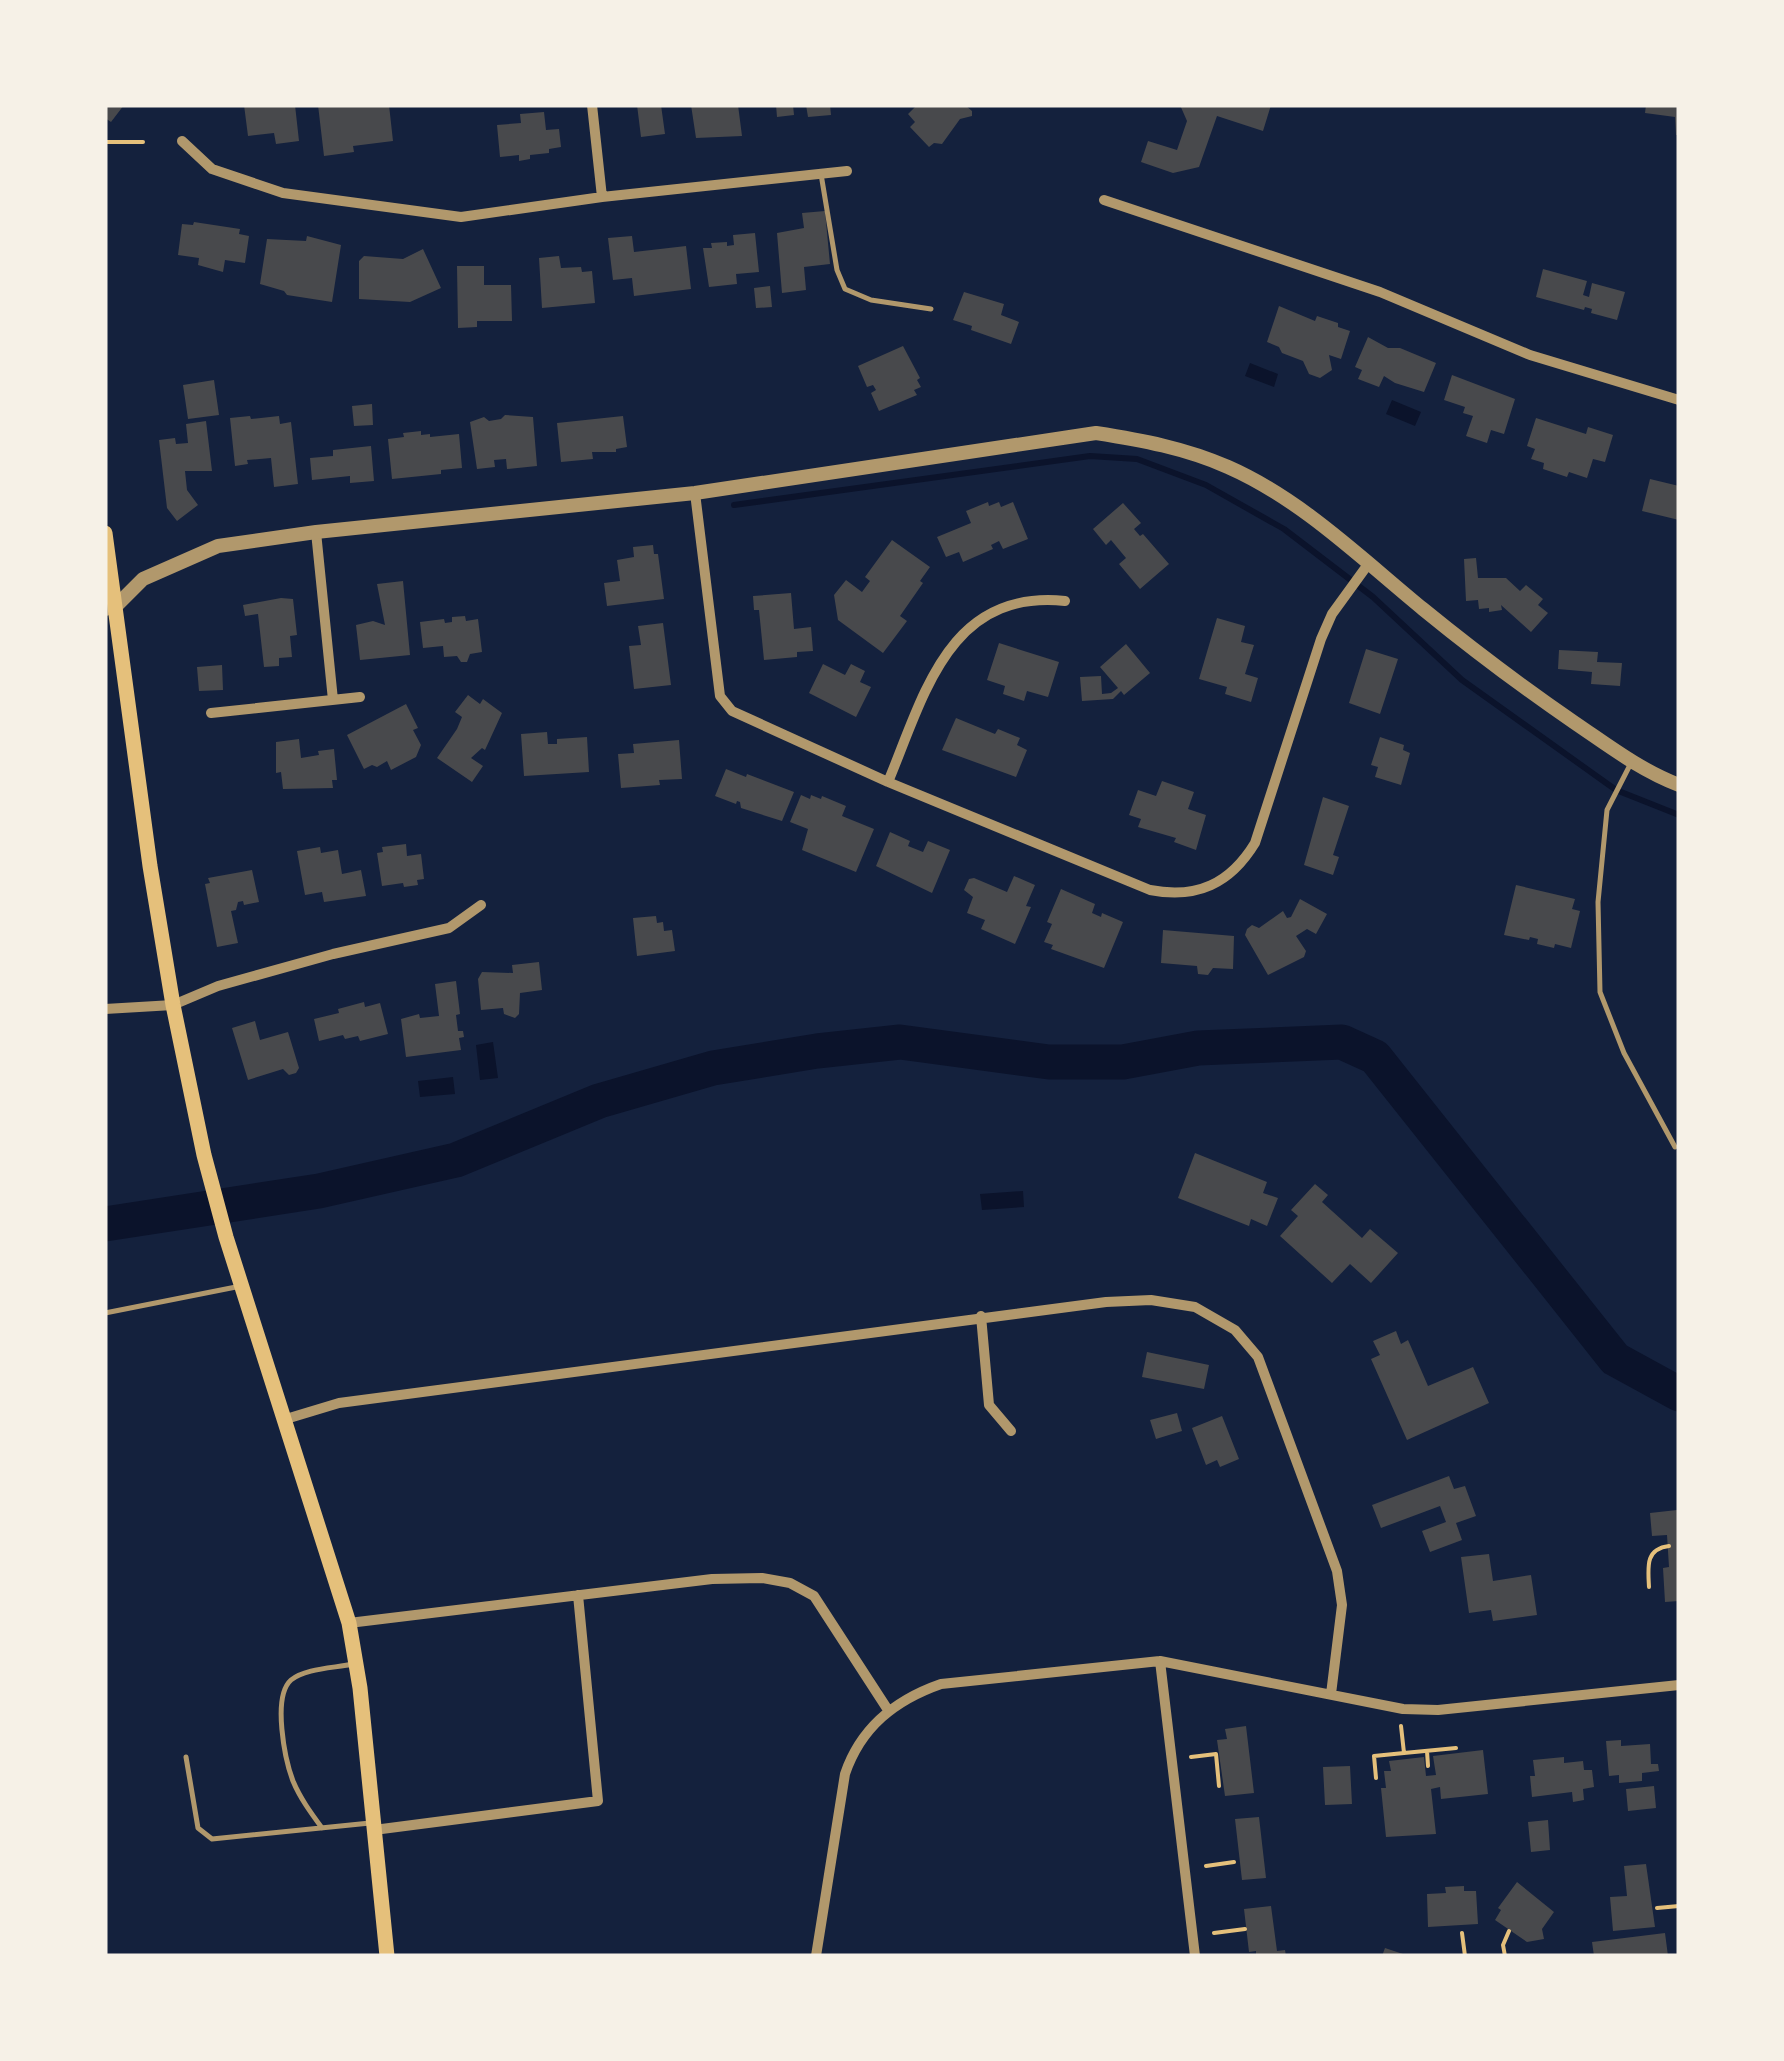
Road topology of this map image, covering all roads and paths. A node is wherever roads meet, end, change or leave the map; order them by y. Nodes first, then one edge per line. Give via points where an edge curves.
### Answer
1 (592, 105) edge
2 (182, 141) dead end
3 (105, 142) edge
4 (143, 142) dead end
5 (847, 172) dead end
6 (820, 174) junction
7 (602, 197) junction
8 (1104, 200) dead end
9 (932, 309) dead end
10 (1679, 400) edge
11 (695, 493) junction
12 (316, 532) junction
13 (105, 533) edge
14 (1369, 563) junction
15 (1065, 601) dead end
16 (111, 607) edge
17 (360, 698) dead end
18 (334, 700) junction
19 (211, 713) dead end
20 (1632, 762) junction
21 (888, 782) junction
22 (1679, 785) edge
23 (482, 905) dead end
24 (174, 1004) junction
25 (105, 1009) edge
26 (1675, 1147) dead end
27 (244, 1285) junction
28 (105, 1314) edge
29 (981, 1316) junction
30 (286, 1419) junction
31 (1011, 1431) dead end
32 (1669, 1546) dead end
33 (1649, 1587) dead end
34 (578, 1596) junction
35 (349, 1623) junction
36 (1160, 1662) junction
37 (356, 1664) junction
38 (1679, 1684) edge
39 (1330, 1694) junction
40 (888, 1710) junction
41 (1401, 1726) dead end
42 (1456, 1748) dead end
43 (1427, 1751) junction
44 (1404, 1753) junction
45 (1192, 1757) dead end
46 (186, 1758) dead end
47 (1428, 1766) dead end
48 (1376, 1778) dead end
49 (1219, 1786) dead end
50 (374, 1826) junction
51 (322, 1828) junction
52 (1234, 1862) dead end
53 (1206, 1866) dead end
54 (1679, 1906) edge
55 (1657, 1908) dead end
56 (1244, 1929) dead end
57 (1509, 1931) dead end
58 (1214, 1933) dead end
59 (1462, 1934) dead end
60 (387, 1956) edge
61 (816, 1956) edge
62 (1194, 1956) edge
63 (1464, 1956) edge
64 (1505, 1956) edge

1 - 7 street
2 - 7 street via 212,169 283,193 461,217
3 - 4 path
5 - 6 street
6 - 7 street
6 - 9 lane via 846,289 871,300
8 - 10 street via 1380,292 1530,356
11 - 12 street
11 - 14 street via 1096,434 1144,440 1230,468
11 - 21 street via 720,696 736,715
12 - 16 street via 201,552 143,579
12 - 18 street
13 - 16 main road
14 - 20 street via 1543,701
14 - 21 street via 1321,639 1254,843 1215,885 1188,893 1150,890
15 - 21 street via 1008,605 964,632 936,666
16 - 24 main road
17 - 18 street
18 - 19 street
20 - 22 street
20 - 26 lane via 1607,810 1598,902 1600,992 1630,1066
23 - 24 street via 449,928 218,986
24 - 25 street
24 - 27 main road via 204,1155
27 - 28 lane
27 - 30 main road
29 - 30 street via 339,1403
29 - 31 street via 989,1404
29 - 39 street via 1151,1300 1214,1315 1248,1342 1338,1571 1342,1605
30 - 35 main road
32 - 33 path via 1648,1560
34 - 35 street
34 - 40 street via 712,1579 790,1584 814,1596
34 - 50 street via 598,1801
35 - 37 main road
36 - 39 street
36 - 40 street via 941,1684
36 - 62 street
37 - 50 main road
37 - 51 lane via 306,1674 291,1680 285,1692 286,1758
38 - 39 street via 1438,1710
40 - 61 street via 864,1735 845,1774
41 - 44 path
42 - 43 path
43 - 44 path
43 - 47 path
44 - 48 path via 1374,1756
45 - 49 path via 1216,1754
46 - 51 lane via 198,1828 212,1839
50 - 51 lane
50 - 60 main road
52 - 53 path
54 - 55 path
56 - 58 path
57 - 64 path
59 - 63 path

